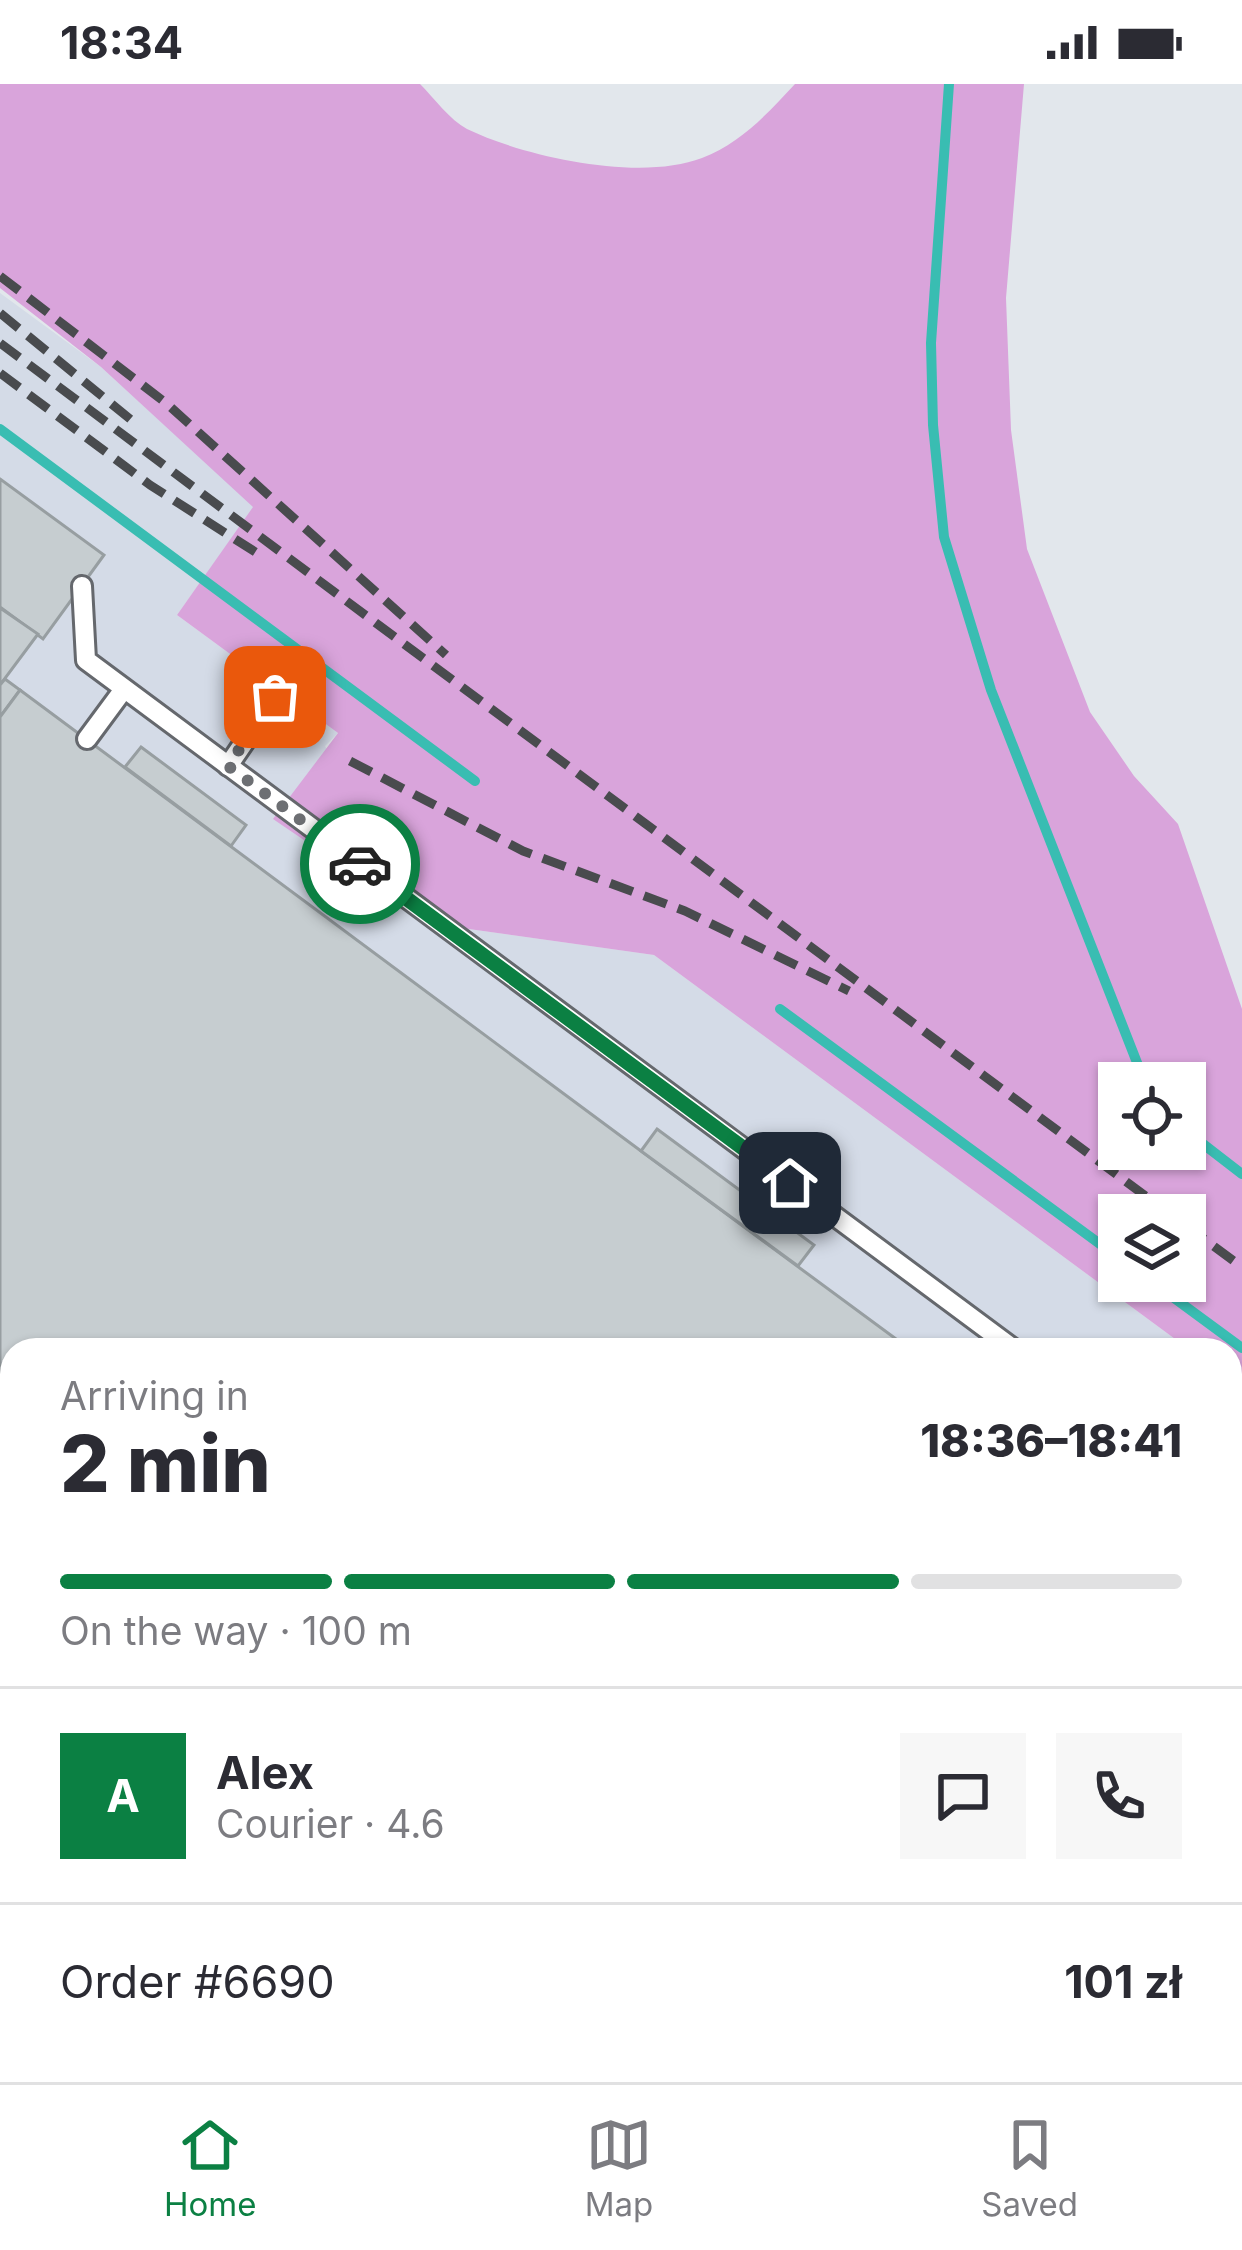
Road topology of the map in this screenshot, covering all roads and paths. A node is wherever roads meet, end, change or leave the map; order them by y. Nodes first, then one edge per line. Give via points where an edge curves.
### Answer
1 (82, 586) dead end
2 (124, 689) junction
3 (275, 697) dead end
4 (87, 739) dead end
5 (228, 766) junction
6 (999, 1338) edge

1 - 2 lane via 86,660
2 - 4 lane
2 - 5 lane
3 - 5 lane
5 - 6 lane

